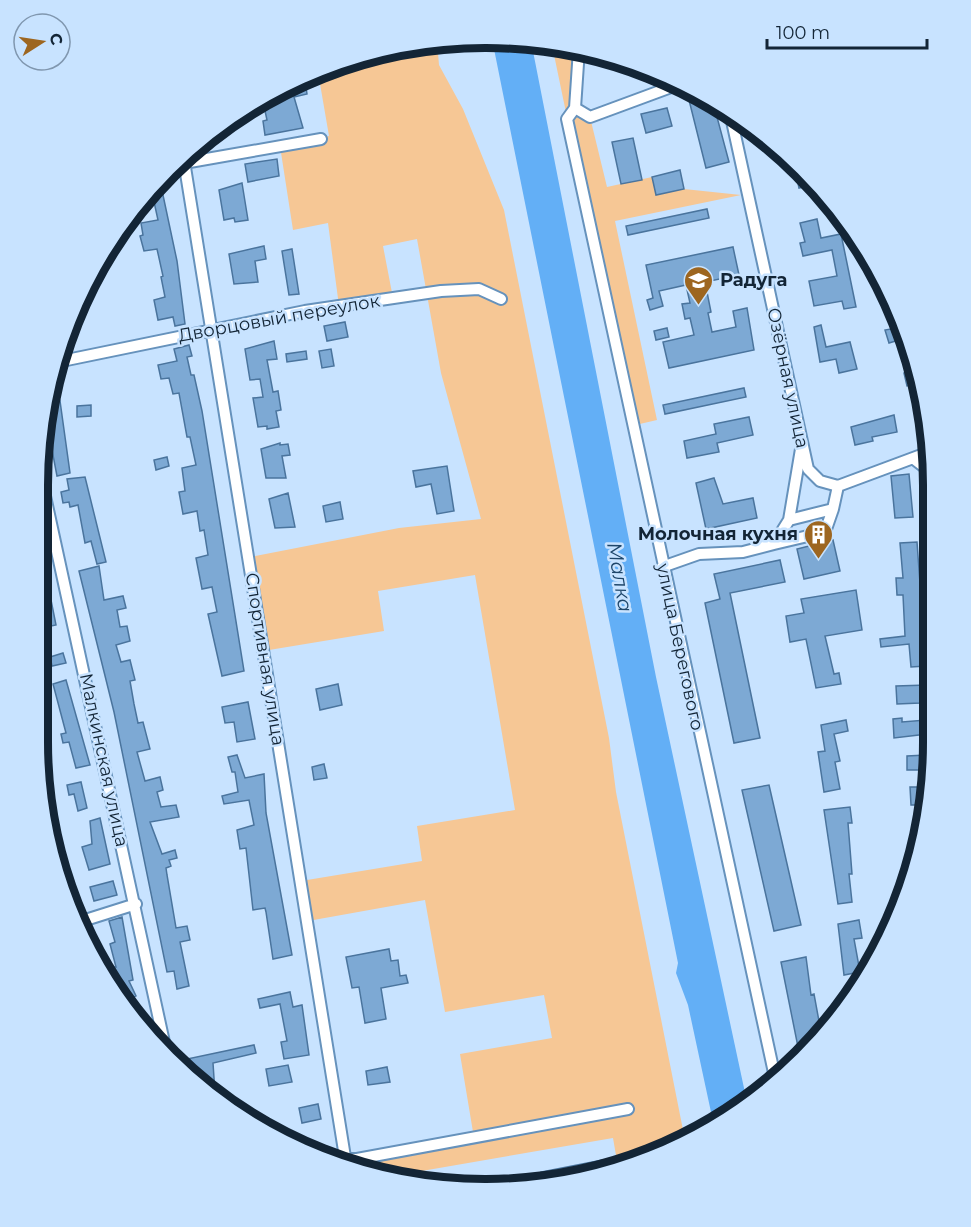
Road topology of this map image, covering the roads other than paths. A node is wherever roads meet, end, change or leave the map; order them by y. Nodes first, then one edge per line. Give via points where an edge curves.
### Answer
1 (578, 58) edge
2 (668, 88) edge
3 (575, 108) junction
4 (733, 125) edge
5 (321, 139) dead end
6 (193, 160) edge
7 (185, 168) edge
8 (501, 299) dead end
9 (212, 330) junction
10 (67, 360) edge
11 (802, 442) junction
12 (922, 456) edge
13 (914, 459) junction
14 (922, 465) edge
15 (838, 486) junction
16 (48, 509) edge
17 (833, 509) junction
18 (789, 520) junction
19 (774, 544) junction
20 (662, 567) junction
21 (136, 904) junction
22 (86, 920) edge
23 (163, 1037) edge
24 (773, 1070) edge
25 (628, 1109) dead end
26 (338, 1154) edge
27 (355, 1159) edge

1 - 3 street, улица Берегового
2 - 3 street via 590,117
3 - 20 street, улица Берегового via 567,119
4 - 11 street, Озёрная улица
5 - 6 street
7 - 9 street, Спортивная улица
8 - 9 street, Дворцовый переулок via 479,289 441,291 305,310
9 - 10 street, Дворцовый переулок
9 - 26 street, Спортивная улица
11 - 15 street, Озёрная улица via 808,469 820,481
11 - 18 street
12 - 13 street
13 - 14 street
13 - 15 street
15 - 17 street
16 - 21 street, Малкинская улица
17 - 18 street
17 - 19 street via 825,532
18 - 19 street
19 - 20 street via 743,552 699,554
20 - 24 street, улица Берегового
21 - 22 street
21 - 23 street, Малкинская улица
25 - 27 street

